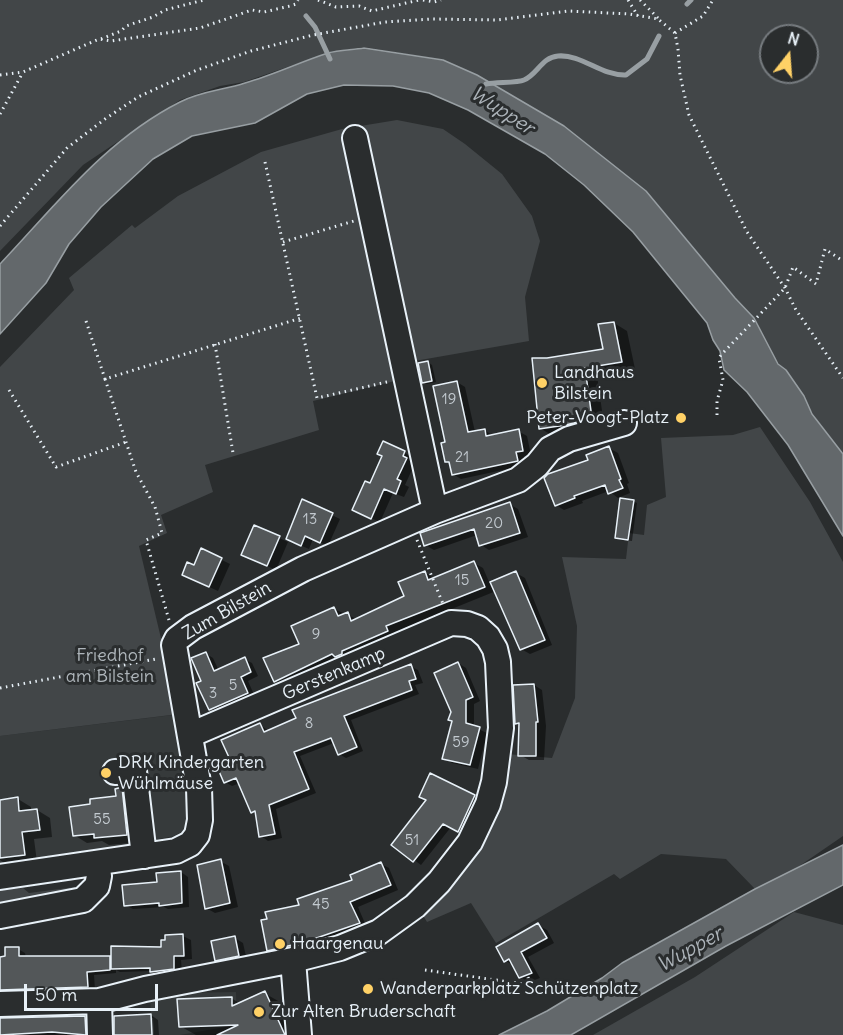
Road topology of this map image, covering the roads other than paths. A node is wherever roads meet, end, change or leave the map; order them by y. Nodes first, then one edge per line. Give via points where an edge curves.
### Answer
1 (355, 138) dead end
2 (624, 423) dead end
3 (435, 511) junction
4 (190, 735) junction
5 (115, 772) dead end
6 (144, 856) junction
7 (97, 863) junction
8 (0, 877) edge
9 (0, 916) edge
10 (293, 960) junction
11 (99, 1001) junction
12 (0, 1004) edge
13 (100, 1035) edge
14 (299, 1035) edge

1 - 3 street
2 - 3 street, Zum Bilstein via 569,439 550,448 518,480
3 - 4 street, Zum Bilstein via 303,569 193,627 175,649
4 - 6 street, Zum Bilstein via 199,788 197,835 176,851
4 - 10 street, Gerstenkamp via 451,623 478,628 495,649 501,728 494,782 470,842 415,906 379,932 340,948
5 - 6 street via 134,771
6 - 7 street
7 - 8 street
7 - 9 street via 97,886 83,900
10 - 11 street
10 - 14 street
11 - 12 street
11 - 13 street

